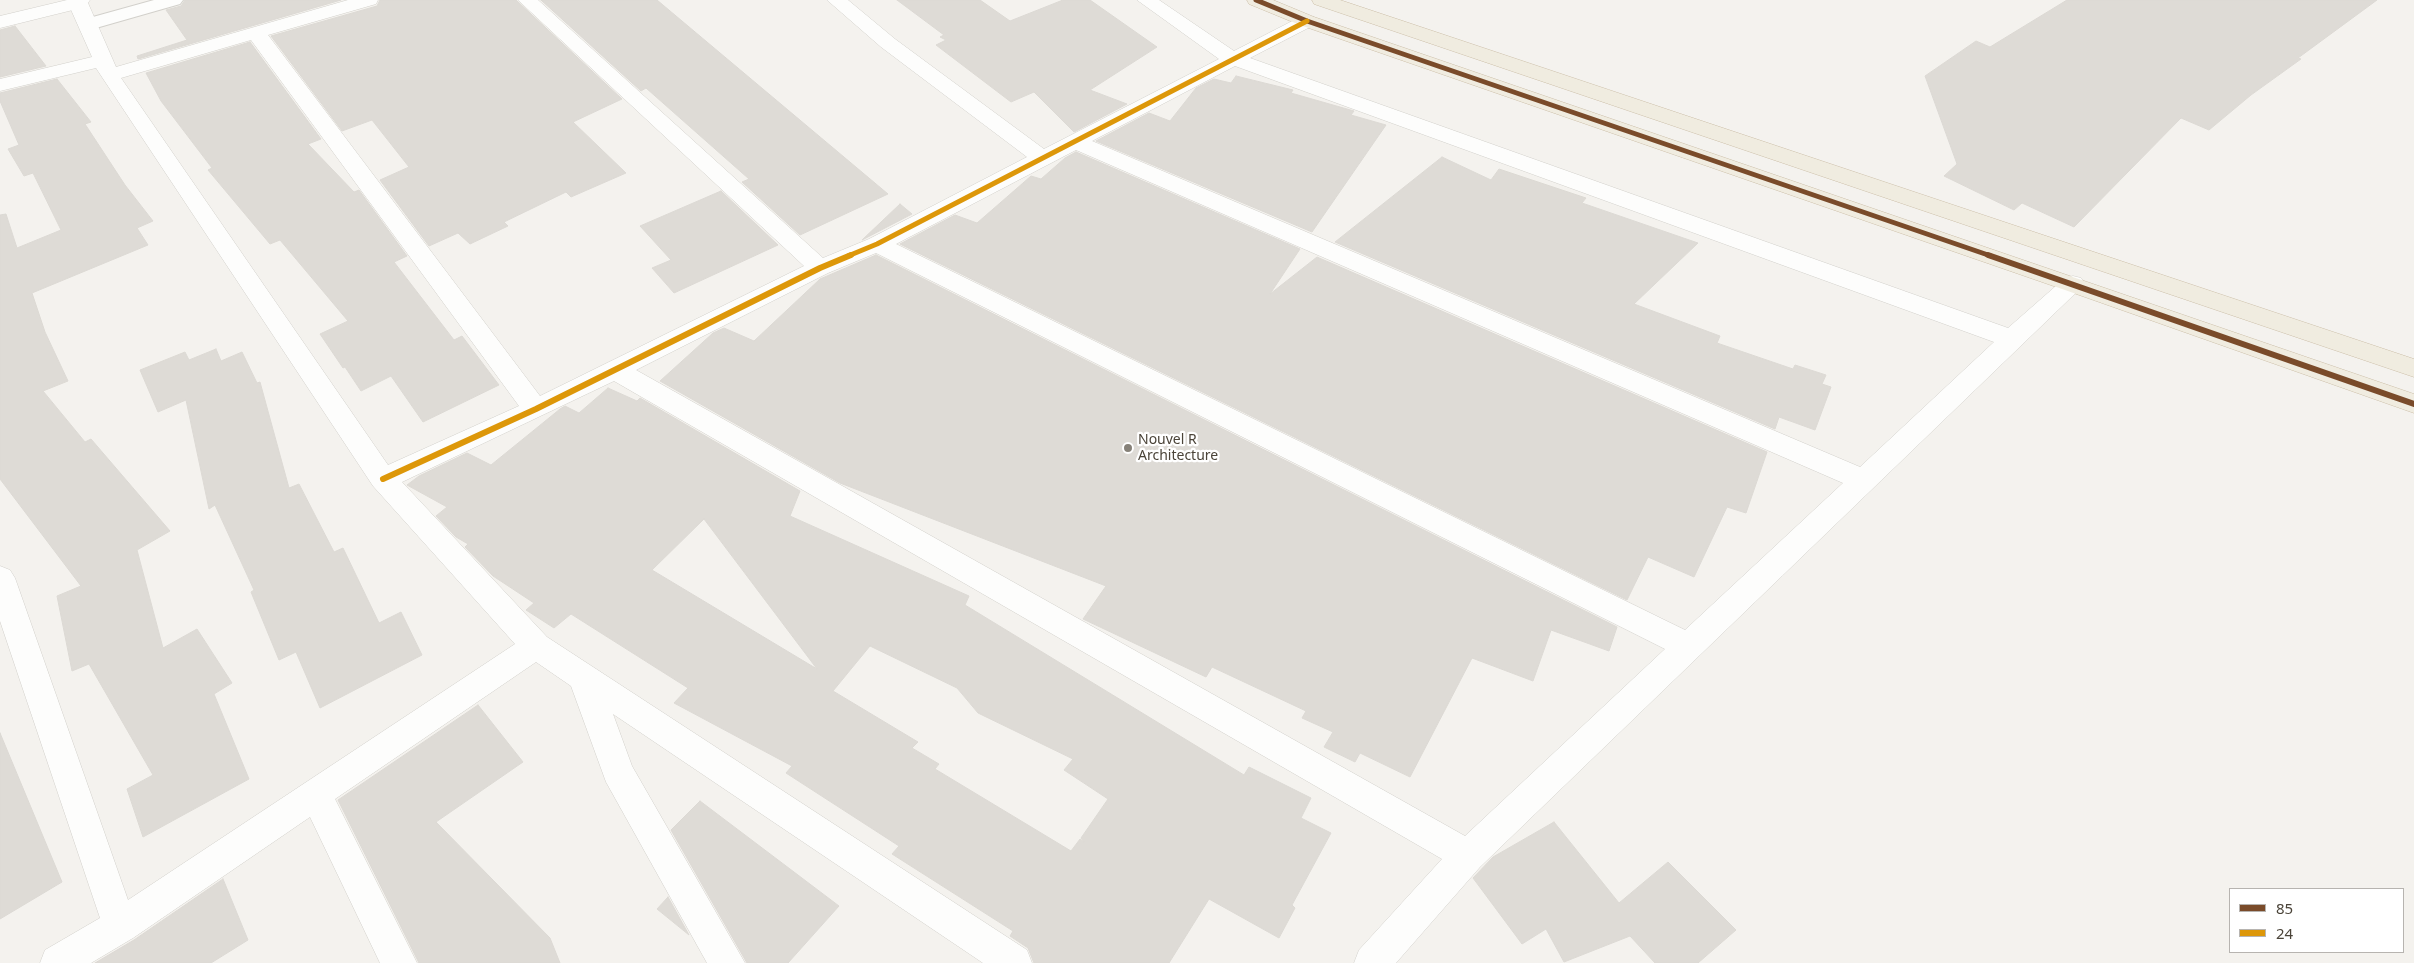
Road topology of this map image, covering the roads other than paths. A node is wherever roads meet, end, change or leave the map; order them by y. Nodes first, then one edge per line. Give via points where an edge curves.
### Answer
1 (174, 0) edge
2 (369, 0) edge
3 (528, 0) edge
4 (836, 0) edge
5 (1146, 0) edge
6 (1256, 0) edge
7 (1322, 0) edge
8 (83, 9) edge
9 (0, 22) edge
10 (1307, 22) junction
11 (256, 33) junction
12 (1233, 59) junction
13 (106, 68) junction
14 (0, 85) edge
15 (1074, 141) junction
16 (1042, 158) junction
17 (877, 244) junction
18 (820, 268) junction
19 (2073, 284) junction
20 (2012, 339) junction
21 (2414, 368) edge
22 (615, 370) junction
23 (2414, 404) edge
24 (536, 409) junction
25 (384, 479) junction
26 (1863, 480) junction
27 (0, 578) edge
28 (536, 646) junction
29 (1688, 646) junction
30 (584, 678) junction
31 (316, 795) junction
32 (1468, 856) junction
33 (120, 926) junction
34 (58, 963) edge
35 (399, 963) edge
36 (727, 963) edge
37 (1014, 963) edge
38 (1372, 963) edge

1 - 8 street
2 - 11 street
3 - 18 street
4 - 16 street via 888,44
5 - 12 street
6 - 10 highway
7 - 21 highway
8 - 9 street
8 - 13 street
10 - 12 street
10 - 19 highway
11 - 13 street
11 - 24 street
12 - 15 street
12 - 20 street
13 - 14 street
13 - 25 street
15 - 16 street
15 - 26 street
16 - 17 street
17 - 18 street
17 - 29 street
18 - 22 street
19 - 20 street
19 - 23 highway
20 - 26 street
22 - 24 street
22 - 32 street
24 - 25 street
25 - 28 street
26 - 29 street
27 - 33 street
28 - 30 street
28 - 31 street
29 - 32 street
30 - 36 street via 618,772
30 - 37 street
31 - 33 street
31 - 35 street
32 - 38 street
33 - 34 street

